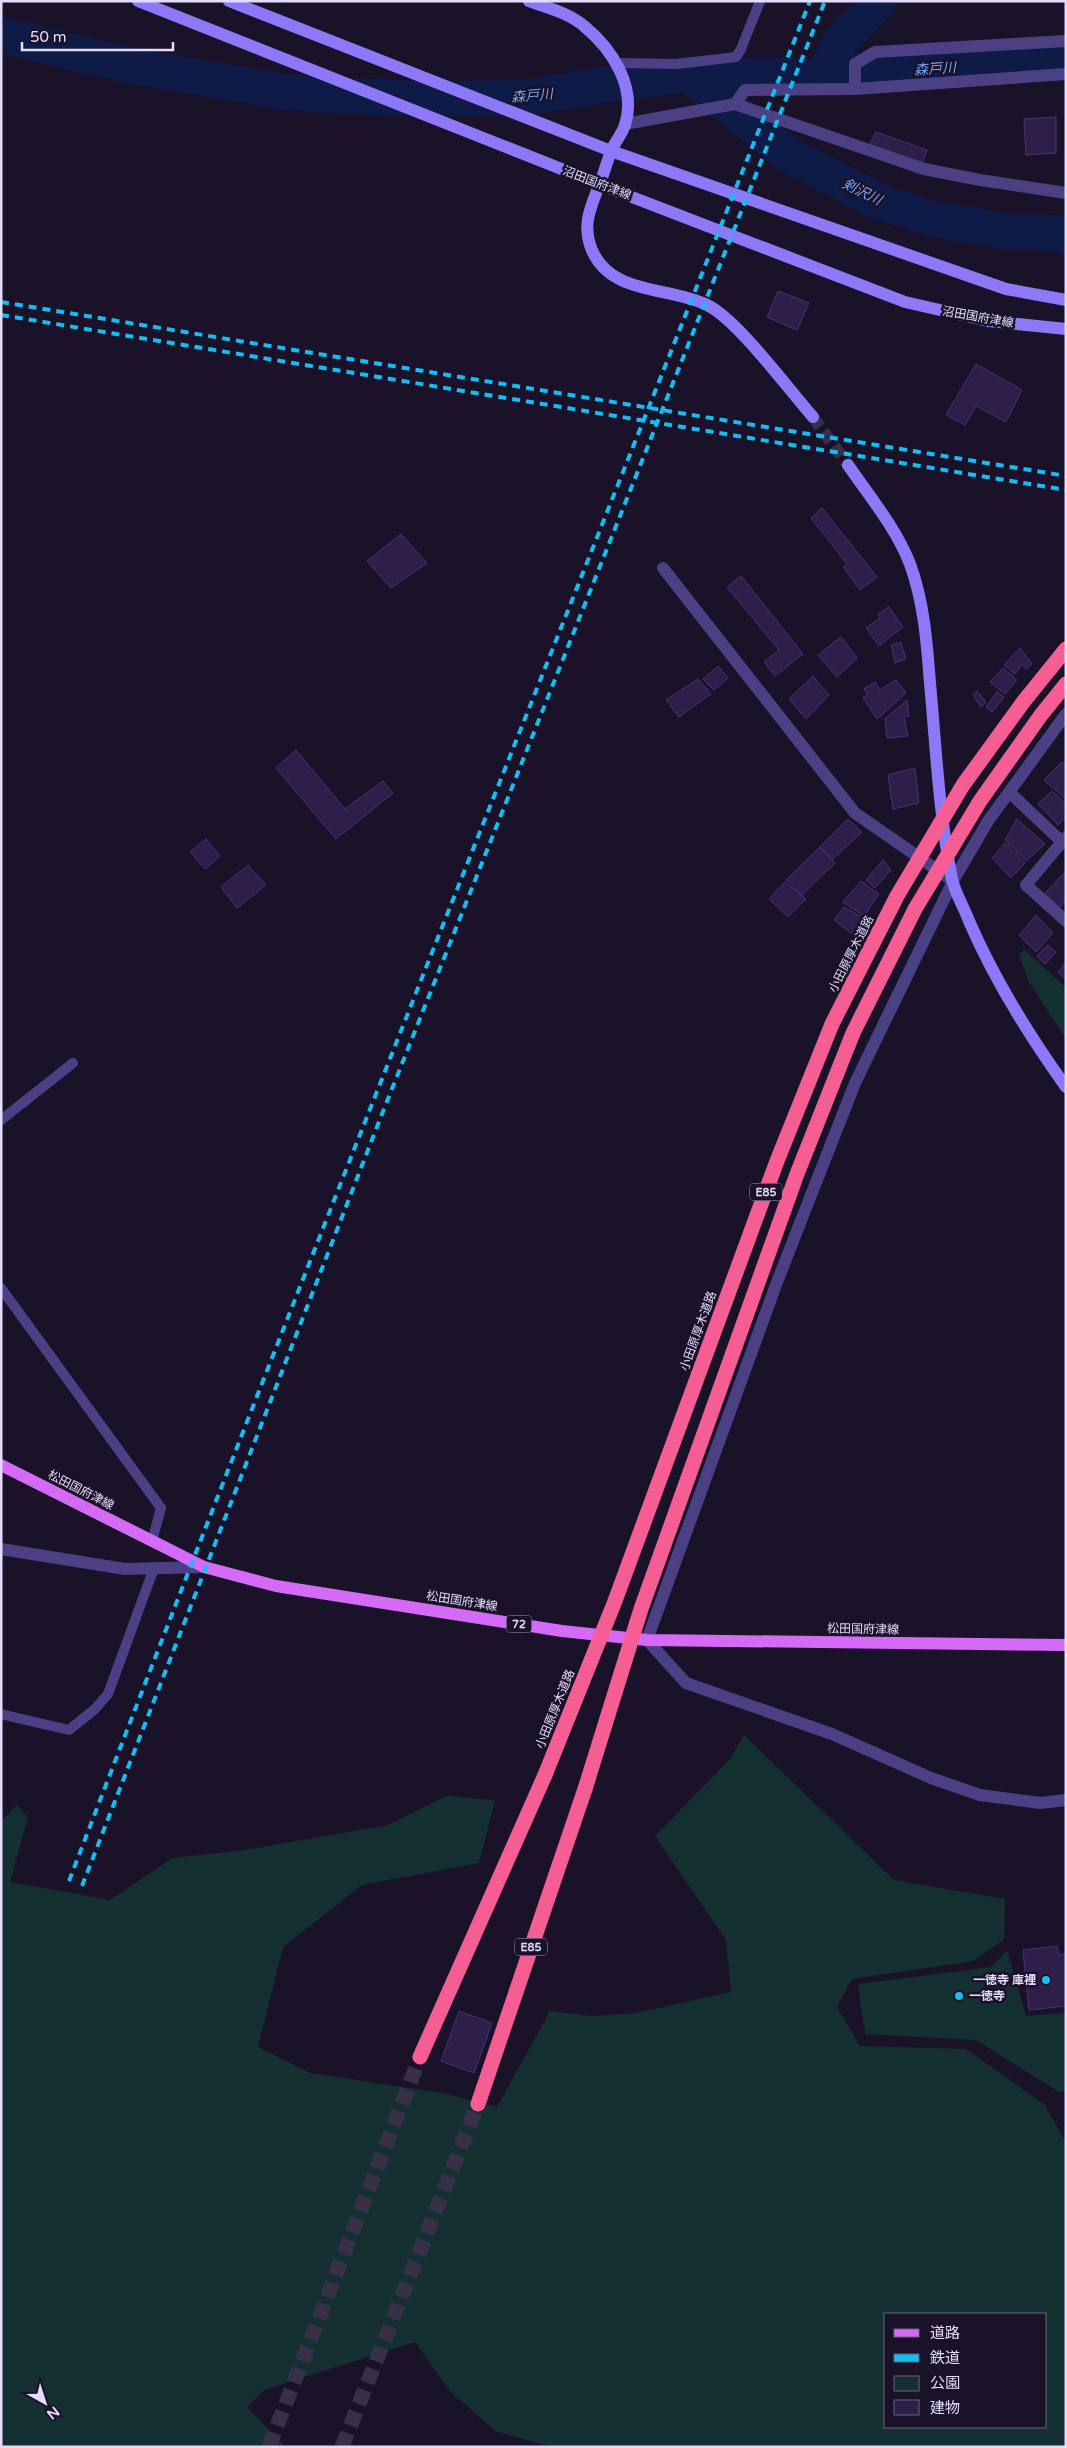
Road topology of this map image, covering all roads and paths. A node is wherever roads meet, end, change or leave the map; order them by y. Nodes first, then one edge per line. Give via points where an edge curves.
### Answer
1 (138, 1) edge
2 (229, 1) edge
3 (529, 1) edge
4 (760, 1) edge
5 (1066, 41) edge
6 (618, 63) junction
7 (1066, 74) edge
8 (855, 88) junction
9 (735, 104) junction
10 (625, 124) junction
11 (611, 151) junction
12 (600, 184) junction
13 (1066, 193) edge
14 (1066, 300) edge
15 (1066, 329) edge
16 (813, 417) tunnel mouth
17 (848, 465) tunnel mouth
18 (663, 568) dead end
19 (1066, 649) edge
20 (1066, 684) edge
21 (1066, 714) edge
22 (1009, 792) junction
23 (1064, 839) edge
24 (952, 881) junction
25 (1066, 921) edge
26 (73, 1063) dead end
27 (1066, 1087) edge
28 (1, 1120) edge
29 (1, 1288) edge
30 (1, 1464) edge
31 (152, 1541) junction
32 (1, 1549) edge
33 (204, 1567) junction
34 (154, 1568) junction
35 (647, 1640) junction
36 (1066, 1645) edge
37 (1, 1714) edge
38 (1066, 1800) edge
39 (420, 2057) tunnel mouth
40 (478, 2104) tunnel mouth

1 - 12 main road, 沼田国府津線
2 - 11 main road
3 - 6 main road via 584,26
4 - 6 lane via 736,57 677,64
5 - 8 street via 875,52 855,64
6 - 10 main road via 627,92
7 - 8 street
8 - 9 street via 745,90
9 - 10 street
9 - 13 street via 924,169
10 - 11 main road
11 - 12 main road
11 - 14 main road via 1006,289
12 - 15 main road, 沼田国府津線 via 905,302 988,321
12 - 16 main road via 587,212 586,226 592,250 602,267 624,283 710,306 734,327
17 - 24 main road via 892,529 910,565 919,598
18 - 24 street via 855,812
19 - 39 highway, 小田原厚木道路 / E85, bridge via 963,785 897,896 832,1024 777,1161 615,1601 544,1775
20 - 40 highway, E85, bridge via 980,801 915,909 854,1033 796,1174 641,1609 585,1789
21 - 22 street
22 - 23 street
22 - 24 street
23 - 25 street via 1026,885
24 - 27 main road via 1002,989 1027,1032
24 - 35 street via 856,1083 816,1179
26 - 28 lane
29 - 31 lane via 160,1508
30 - 31 main road, 松田国府津線 / 72
31 - 33 main road, 松田国府津線 / 72
32 - 34 street via 125,1569
33 - 34 street
33 - 35 main road, 松田国府津線 / 72 via 276,1586 562,1631
34 - 37 lane via 108,1694 95,1709 69,1730
35 - 36 main road, 松田国府津線 / 72
35 - 38 street via 686,1684 832,1734 931,1778 980,1795 1040,1803

